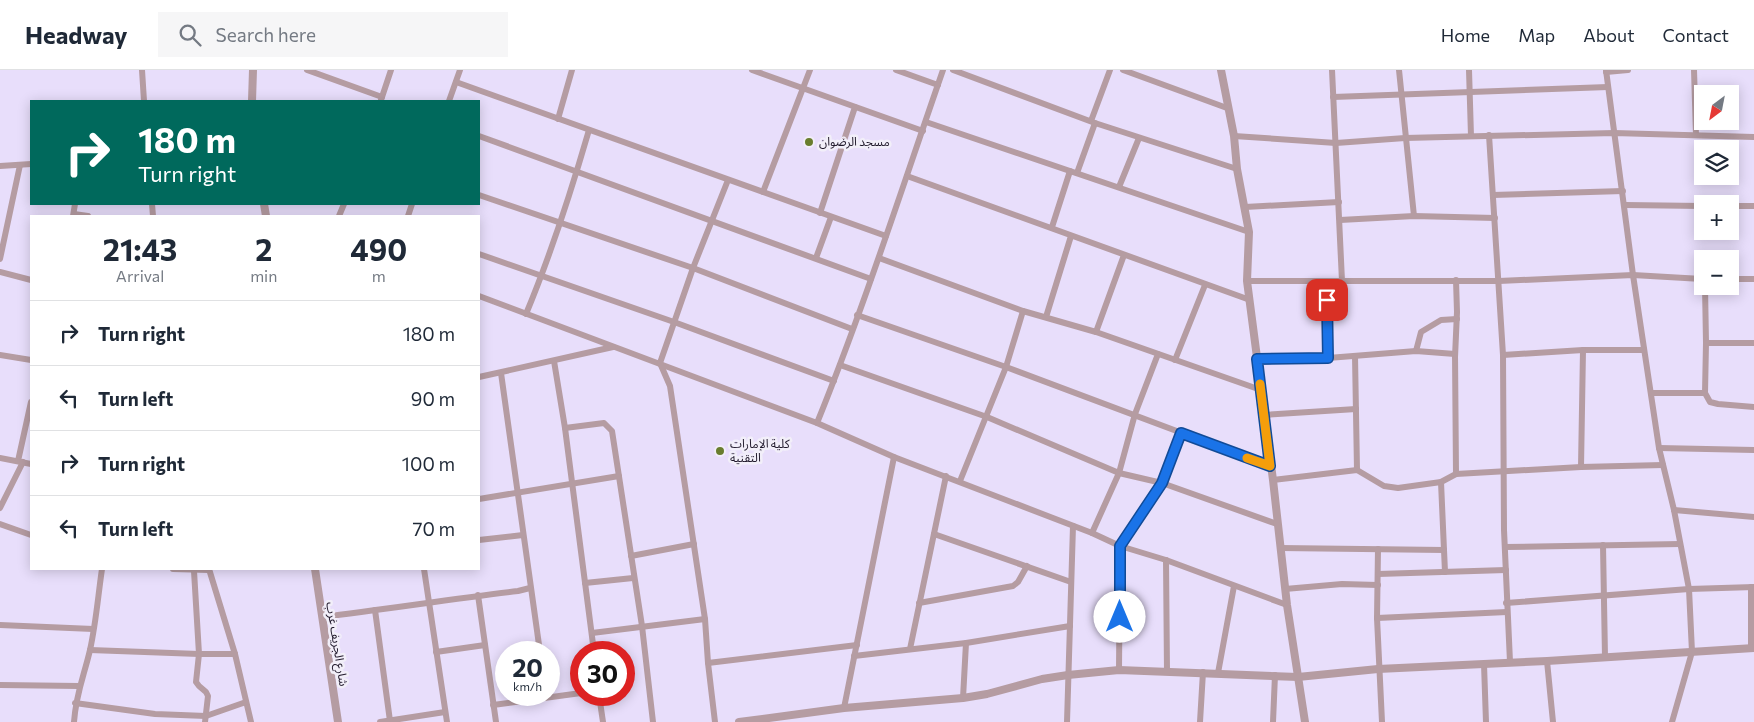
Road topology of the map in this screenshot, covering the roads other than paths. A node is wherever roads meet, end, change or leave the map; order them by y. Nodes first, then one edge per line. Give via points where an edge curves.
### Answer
1 (142, 70) edge
2 (253, 70) edge
3 (307, 70) edge
4 (391, 70) edge
5 (460, 70) edge
6 (572, 70) edge
7 (752, 70) edge
8 (810, 70) edge
9 (896, 70) edge
10 (943, 70) edge
11 (954, 70) edge
12 (1110, 70) edge
13 (1123, 70) edge
14 (1221, 70) edge
15 (1332, 70) edge
16 (1399, 70) edge
17 (1469, 70) edge
18 (1628, 70) edge
19 (1694, 70) edge
20 (1606, 71) edge
21 (456, 82) junction
22 (938, 85) junction
23 (1608, 87) junction
24 (803, 88) junction
25 (1469, 92) junction
26 (1402, 95) junction
27 (1333, 97) junction
28 (381, 99) edge
29 (144, 100) edge
30 (252, 100) edge
31 (449, 100) edge
32 (855, 107) junction
33 (1228, 108) junction
34 (558, 119) junction
35 (926, 122) junction
36 (1093, 122) junction
37 (589, 130) junction
38 (923, 131) junction
39 (1614, 132) junction
40 (1489, 135) junction
41 (1696, 135) junction
42 (480, 136) edge
43 (1234, 136) junction
44 (1471, 136) junction
45 (1754, 137) edge
46 (1139, 138) junction
47 (1406, 138) junction
48 (1336, 143) junction
49 (30, 164) edge
50 (20, 165) junction
51 (0, 166) edge
52 (1237, 169) junction
53 (577, 171) junction
54 (1073, 172) junction
55 (907, 176) junction
56 (728, 180) junction
57 (1119, 187) junction
58 (1623, 190) junction
59 (762, 192) junction
60 (480, 195) edge
61 (1493, 195) junction
62 (1339, 202) junction
63 (1625, 205) junction
64 (1694, 206) edge
65 (1739, 206) edge
66 (1754, 206) edge
67 (1244, 207) junction
68 (820, 213) junction
69 (1414, 216) junction
70 (831, 217) junction
71 (1495, 218) junction
72 (1340, 220) junction
73 (713, 221) junction
74 (561, 224) junction
75 (1052, 227) junction
76 (1249, 232) junction
77 (886, 236) junction
78 (1071, 236) junction
79 (480, 254) edge
80 (1124, 255) junction
81 (816, 258) junction
82 (879, 258) junction
83 (0, 260) edge
84 (693, 268) junction
85 (0, 272) edge
86 (1633, 275) junction
87 (542, 276) junction
88 (871, 279) junction
89 (1694, 279) edge
90 (1739, 279) edge
91 (1754, 279) edge
92 (30, 280) edge
93 (1456, 280) junction
94 (1247, 281) junction
95 (1326, 281) junction
96 (1342, 281) junction
97 (1499, 281) junction
98 (1205, 285) junction
99 (1705, 295) edge
100 (480, 296) edge
101 (1250, 300) junction
102 (1024, 311) junction
103 (526, 314) junction
104 (857, 315) junction
105 (1046, 317) junction
106 (1457, 319) junction
107 (674, 322) junction
108 (852, 329) junction
109 (1096, 332) junction
110 (1706, 343) junction
111 (1754, 343) edge
112 (613, 347) junction
113 (1583, 350) junction
114 (1644, 350) junction
115 (1416, 351) junction
116 (1158, 354) junction
117 (1455, 354) junction
118 (0, 355) edge
119 (1503, 355) junction
120 (1355, 356) junction
121 (1328, 358) junction
122 (1257, 359) junction
123 (30, 360) edge
124 (1176, 360) junction
125 (554, 361) junction
126 (660, 363) junction
127 (840, 365) junction
128 (1006, 367) junction
129 (501, 373) junction
130 (480, 377) edge
131 (834, 381) junction
132 (1261, 390) junction
133 (1652, 393) junction
134 (1705, 393) junction
135 (30, 407) edge
136 (1754, 407) edge
137 (1356, 409) junction
138 (1135, 414) junction
139 (1264, 415) junction
140 (987, 417) junction
141 (816, 423) junction
142 (565, 428) junction
143 (1181, 433) junction
144 (1659, 448) junction
145 (1754, 450) edge
146 (894, 457) junction
147 (0, 458) edge
148 (20, 462) junction
149 (30, 464) edge
150 (1663, 465) junction
151 (1270, 466) junction
152 (1582, 467) junction
153 (1358, 470) junction
154 (1504, 470) junction
155 (1119, 472) junction
156 (1456, 474) junction
157 (619, 476) junction
158 (946, 476) junction
159 (1273, 480) junction
160 (960, 481) junction
161 (1441, 482) junction
162 (572, 483) junction
163 (1162, 483) junction
164 (518, 492) junction
165 (480, 498) edge
166 (0, 508) edge
167 (1674, 510) junction
168 (1754, 517) edge
169 (0, 524) edge
170 (1278, 524) junction
171 (1073, 526) junction
172 (1092, 533) junction
173 (934, 534) junction
174 (30, 535) edge
175 (523, 535) junction
176 (480, 540) edge
177 (694, 544) junction
178 (1680, 544) junction
179 (1603, 545) junction
180 (1120, 546) junction
181 (1505, 547) junction
182 (1280, 548) junction
183 (1378, 549) junction
184 (1444, 550) junction
185 (631, 556) junction
186 (1166, 560) junction
187 (1027, 566) junction
188 (102, 570) edge
189 (184, 570) edge
190 (202, 570) edge
191 (209, 570) edge
192 (315, 570) edge
193 (424, 570) edge
194 (1506, 570) junction
195 (194, 571) junction
196 (1445, 572) junction
197 (1378, 574) junction
198 (633, 578) junction
199 (1071, 582) junction
200 (585, 583) junction
201 (1378, 585) junction
202 (1234, 586) junction
203 (1753, 587) edge
204 (530, 588) junction
205 (1285, 589) junction
206 (1689, 589) junction
207 (478, 595) junction
208 (1604, 596) junction
209 (428, 602) junction
210 (919, 603) junction
211 (1506, 603) junction
212 (1287, 606) junction
213 (375, 610) junction
214 (1507, 612) junction
215 (322, 617) junction
216 (1377, 618) junction
217 (705, 619) junction
218 (0, 625) edge
219 (642, 626) junction
220 (1070, 626) junction
221 (93, 629) junction
222 (592, 633) junction
223 (538, 641) edge
224 (593, 641) edge
225 (966, 643) junction
226 (485, 645) junction
227 (856, 645) junction
228 (1752, 648) edge
229 (910, 649) junction
230 (90, 650) junction
231 (436, 652) junction
232 (1692, 652) junction
233 (199, 654) junction
234 (235, 654) junction
235 (854, 656) junction
236 (1605, 658) junction
237 (1547, 661) junction
238 (1510, 662) junction
239 (708, 663) junction
240 (1484, 664) junction
241 (1378, 668) junction
242 (1119, 670) junction
243 (1167, 672) junction
244 (1203, 672) junction
245 (1218, 673) junction
246 (1068, 674) junction
247 (1275, 675) junction
248 (1298, 677) junction
249 (0, 685) edge
250 (79, 686) junction
251 (963, 698) junction
252 (246, 702) junction
253 (75, 703) junction
254 (493, 705) joint
255 (601, 706) edge
256 (844, 708) junction
257 (445, 712) junction
258 (818, 712) junction
259 (155, 714) junction
260 (206, 719) edge
261 (390, 721) junction
262 (74, 722) edge
263 (154, 722) edge
264 (250, 722) edge
265 (338, 722) edge
266 (380, 722) edge
267 (447, 722) edge
268 (496, 722) edge
269 (603, 722) edge
270 (653, 722) edge
271 (715, 722) edge
272 (739, 722) edge
273 (818, 722) edge
274 (1067, 722) edge
275 (1200, 722) edge
276 (1272, 722) edge
277 (1305, 722) edge
278 (1382, 722) edge
279 (1486, 722) edge
280 (1554, 722) edge
281 (1672, 722) edge

1 - 29 street
2 - 30 street
3 - 28 street
4 - 28 street
5 - 21 street
6 - 34 street
7 - 24 street
8 - 24 street
9 - 22 street
10 - 22 street
11 - 36 street
12 - 36 street
13 - 33 street
14 - 33 street
15 - 27 street
16 - 26 street
17 - 25 street
18 - 20 street
19 - 41 street
20 - 23 street
21 - 31 street
21 - 34 street
22 - 35 street
23 - 25 street
23 - 39 street
24 - 32 street
24 - 59 street
25 - 26 street
25 - 44 street
26 - 27 street
26 - 47 street
27 - 48 street
32 - 38 street
32 - 68 street
33 - 43 street
34 - 37 street
35 - 38 street
35 - 54 street
36 - 46 street
36 - 54 street
37 - 53 street
37 - 56 street
38 - 55 street
39 - 40 street
39 - 41 street
39 - 58 street
40 - 44 street
40 - 61 street
41 - 45 street
42 - 53 street
43 - 48 street
43 - 52 street
44 - 47 street
46 - 52 street
46 - 57 street
47 - 48 street
47 - 69 street
48 - 62 street
49 - 50 street
50 - 51 street
50 - 83 street
52 - 67 street
53 - 73 street
53 - 74 street
54 - 57 street
54 - 75 street
55 - 75 street
55 - 77 street
56 - 59 street
56 - 73 street
57 - 76 street
58 - 61 street
58 - 63 street
59 - 68 street
60 - 74 street
61 - 71 street
62 - 67 street
62 - 72 street
63 - 64 street
63 - 86 street
65 - 66 street
67 - 76 street
68 - 70 street
69 - 71 street
69 - 72 street
70 - 77 street
70 - 81 street
71 - 97 street
72 - 96 street
73 - 81 street
73 - 84 street
74 - 84 street
74 - 87 street
75 - 78 street
76 - 94 street
77 - 82 street
78 - 80 street
78 - 105 street
79 - 87 street
80 - 98 street
80 - 109 street
81 - 88 street
82 - 88 street
82 - 102 street
84 - 107 street
84 - 108 street
85 - 92 street
86 - 89 street
86 - 97 street
86 - 114 street
87 - 103 street
87 - 107 street
88 - 104 street
90 - 91 street
93 - 96 street
93 - 97 street
93 - 106 street
94 - 95 street
94 - 101 street
95 - 96 street
95 - 121 street
97 - 119 street
98 - 101 street
98 - 124 street
99 - 110 street
100 - 103 street
101 - 122 street
102 - 105 street
102 - 128 street
103 - 112 street
104 - 108 street
104 - 128 street
105 - 109 street
106 - 115 street via 1441,320 1421,332
106 - 117 street
107 - 126 street
107 - 131 street
108 - 127 street
109 - 116 street
110 - 111 street
110 - 134 street
112 - 125 street
112 - 126 street
113 - 114 street
113 - 119 street
113 - 152 street
114 - 133 street
115 - 117 street
115 - 120 street
116 - 124 street
116 - 138 street
117 - 156 street
118 - 123 street
119 - 154 street
120 - 121 street
120 - 137 street
121 - 122 street
122 - 132 street
124 - 132 street
125 - 129 street
125 - 142 street
126 - 141 street
126 - 177 street via 670,386
127 - 131 street
127 - 140 street
128 - 138 street
128 - 140 street
129 - 130 street
129 - 164 street
131 - 141 street
132 - 139 street
133 - 134 street
133 - 144 street
134 - 136 street via 1710,402
135 - 148 street
137 - 139 street
137 - 153 street
138 - 143 street
138 - 155 street
139 - 151 street
140 - 155 street
140 - 160 street
141 - 146 street
142 - 157 street via 594,423 604,423 609,427
142 - 162 street
143 - 151 street
143 - 163 street
144 - 145 street
144 - 150 street
146 - 158 street
146 - 227 street
147 - 148 street
148 - 149 street
148 - 166 street
150 - 152 street
150 - 167 street
151 - 159 street
152 - 154 street
153 - 159 street
153 - 161 street via 1384,486 1398,488
154 - 156 street
154 - 181 street
155 - 163 street
155 - 172 street
156 - 161 street
157 - 162 street
157 - 185 street
158 - 160 street
158 - 173 street
159 - 170 street
160 - 171 street
161 - 184 street
162 - 164 street
162 - 200 street
163 - 170 street
163 - 180 street
164 - 165 street
164 - 175 street
167 - 168 street
167 - 178 street
169 - 174 street
170 - 182 street
171 - 172 street
171 - 199 street
172 - 180 street
173 - 187 street
173 - 210 street
175 - 176 street
175 - 204 street
177 - 185 street
177 - 217 street
178 - 179 street
178 - 206 street
179 - 181 street
179 - 208 street
180 - 186 street
180 - 242 street
181 - 194 street
182 - 183 street
182 - 205 street
183 - 184 street
183 - 197 street
184 - 196 street
185 - 198 street
186 - 202 street
186 - 243 street
187 - 199 street
187 - 210 street via 1013,586
188 - 221 street
189 - 195 street
190 - 195 street
191 - 234 street
192 - 215 street, شارع الجريف غرب
193 - 209 street
194 - 196 street
194 - 211 street
195 - 233 street
196 - 197 street
197 - 201 street
198 - 200 street
198 - 219 street
199 - 220 street
200 - 222 street
201 - 205 street via 1342,584
201 - 216 street
202 - 212 street
202 - 245 street
203 - 206 street
203 - 228 street
204 - 207 street
204 - 223 street
205 - 212 street
206 - 208 street
206 - 232 street
207 - 209 street
207 - 226 street
208 - 211 street
208 - 236 street
209 - 213 street
209 - 231 street
210 - 229 street
211 - 214 street
212 - 248 street
213 - 215 street
213 - 261 street
214 - 216 street
214 - 238 street
215 - 265 street, شارع الجريف غرب
216 - 241 street
217 - 219 street
217 - 239 street
218 - 221 street
219 - 222 street
219 - 270 street
220 - 225 street
220 - 246 street
221 - 230 street
222 - 224 street
225 - 229 street
225 - 251 street
226 - 231 street
226 - 254 street
227 - 235 street
227 - 239 street
228 - 232 street
229 - 235 street
230 - 233 street
230 - 250 street
231 - 257 street
232 - 236 street
232 - 281 street
233 - 234 street
233 - 260 street via 196,682 208,696
234 - 252 street
235 - 256 street
236 - 237 street
237 - 238 street
237 - 280 street
238 - 240 street
239 - 271 street
240 - 241 street
240 - 279 street
241 - 248 street
241 - 278 street
242 - 243 street
242 - 246 street
243 - 244 street
244 - 245 street
244 - 275 street
245 - 247 street
246 - 251 street
246 - 274 street
247 - 248 street
247 - 276 street
248 - 277 street
249 - 250 street
250 - 253 street
251 - 256 street
252 - 260 street
252 - 264 street
253 - 259 street
253 - 262 street
254 - 268 street
255 - 269 street
256 - 258 street
257 - 261 street
257 - 267 street
258 - 272 street
258 - 273 street
259 - 260 street
259 - 263 street
261 - 266 street

